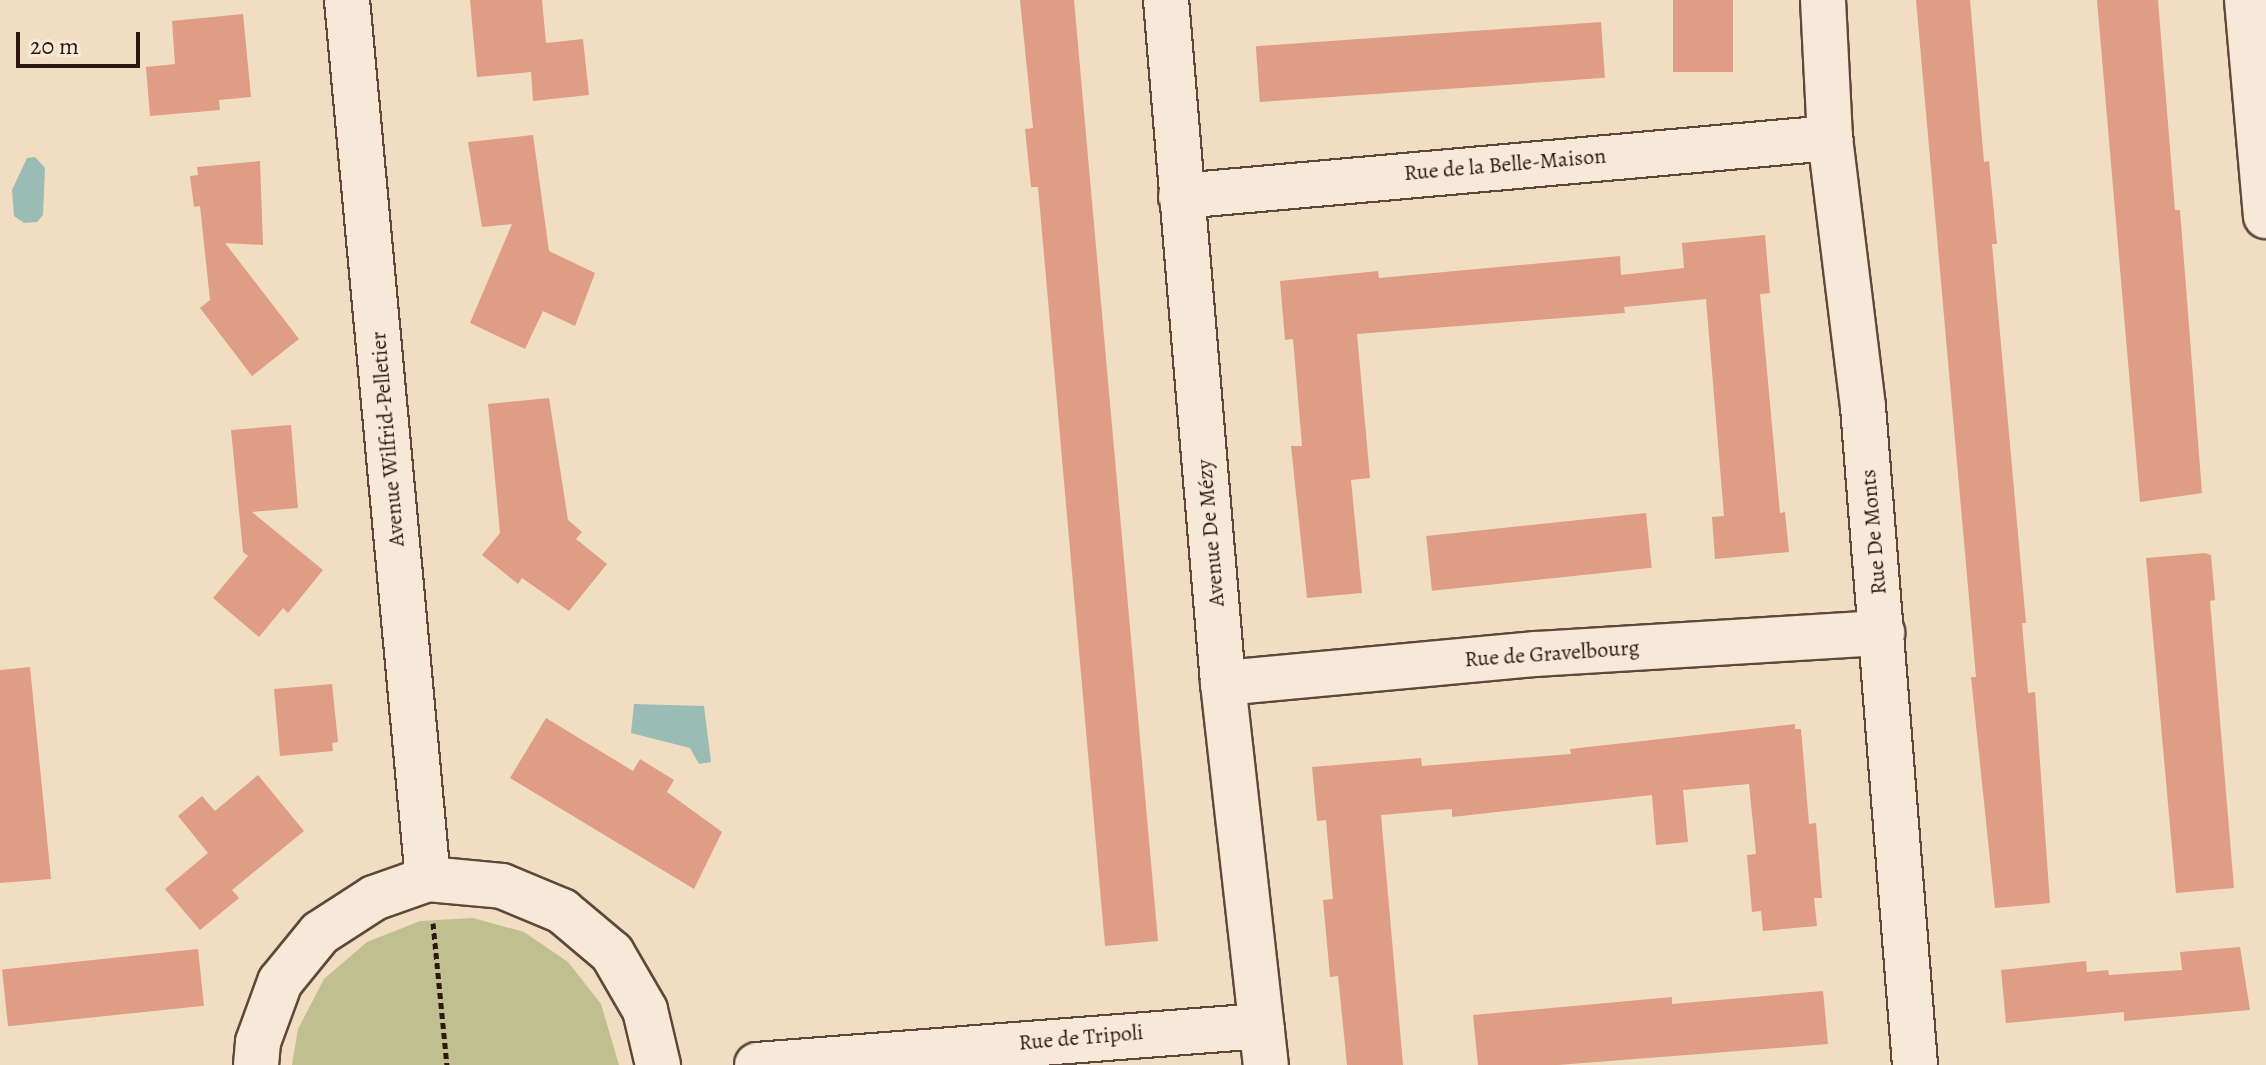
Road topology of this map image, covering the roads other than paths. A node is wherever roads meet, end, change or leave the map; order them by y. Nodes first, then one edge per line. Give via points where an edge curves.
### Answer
1 (347, 0) edge
2 (1166, 0) edge
3 (1823, 0) edge
4 (2247, 0) edge
5 (1830, 138) junction
6 (1181, 196) junction
7 (2266, 216) edge
8 (1882, 633) junction
9 (1223, 683) junction
10 (428, 879) junction
11 (1263, 1046) edge
12 (256, 1065) edge
13 (658, 1065) edge
14 (757, 1065) edge
15 (1915, 1065) edge

1 - 10 street, Avenue Wilfrid-Pelletier
2 - 6 street, Avenue De Mézy
3 - 5 street, Rue De Monts
4 - 7 street
5 - 6 street, Rue de la Belle-Maison
5 - 8 street, Rue De Monts via 1863,407
6 - 9 street, Avenue De Mézy
8 - 9 street, Rue de Gravelbourg via 1536,654
8 - 15 street, Rue De Monts
9 - 11 street, Avenue De Mézy
10 - 12 street via 374,898 320,933 280,982 258,1042
10 - 13 street via 502,886 562,911 612,953 645,1010
11 - 14 street, Rue de Tripoli

